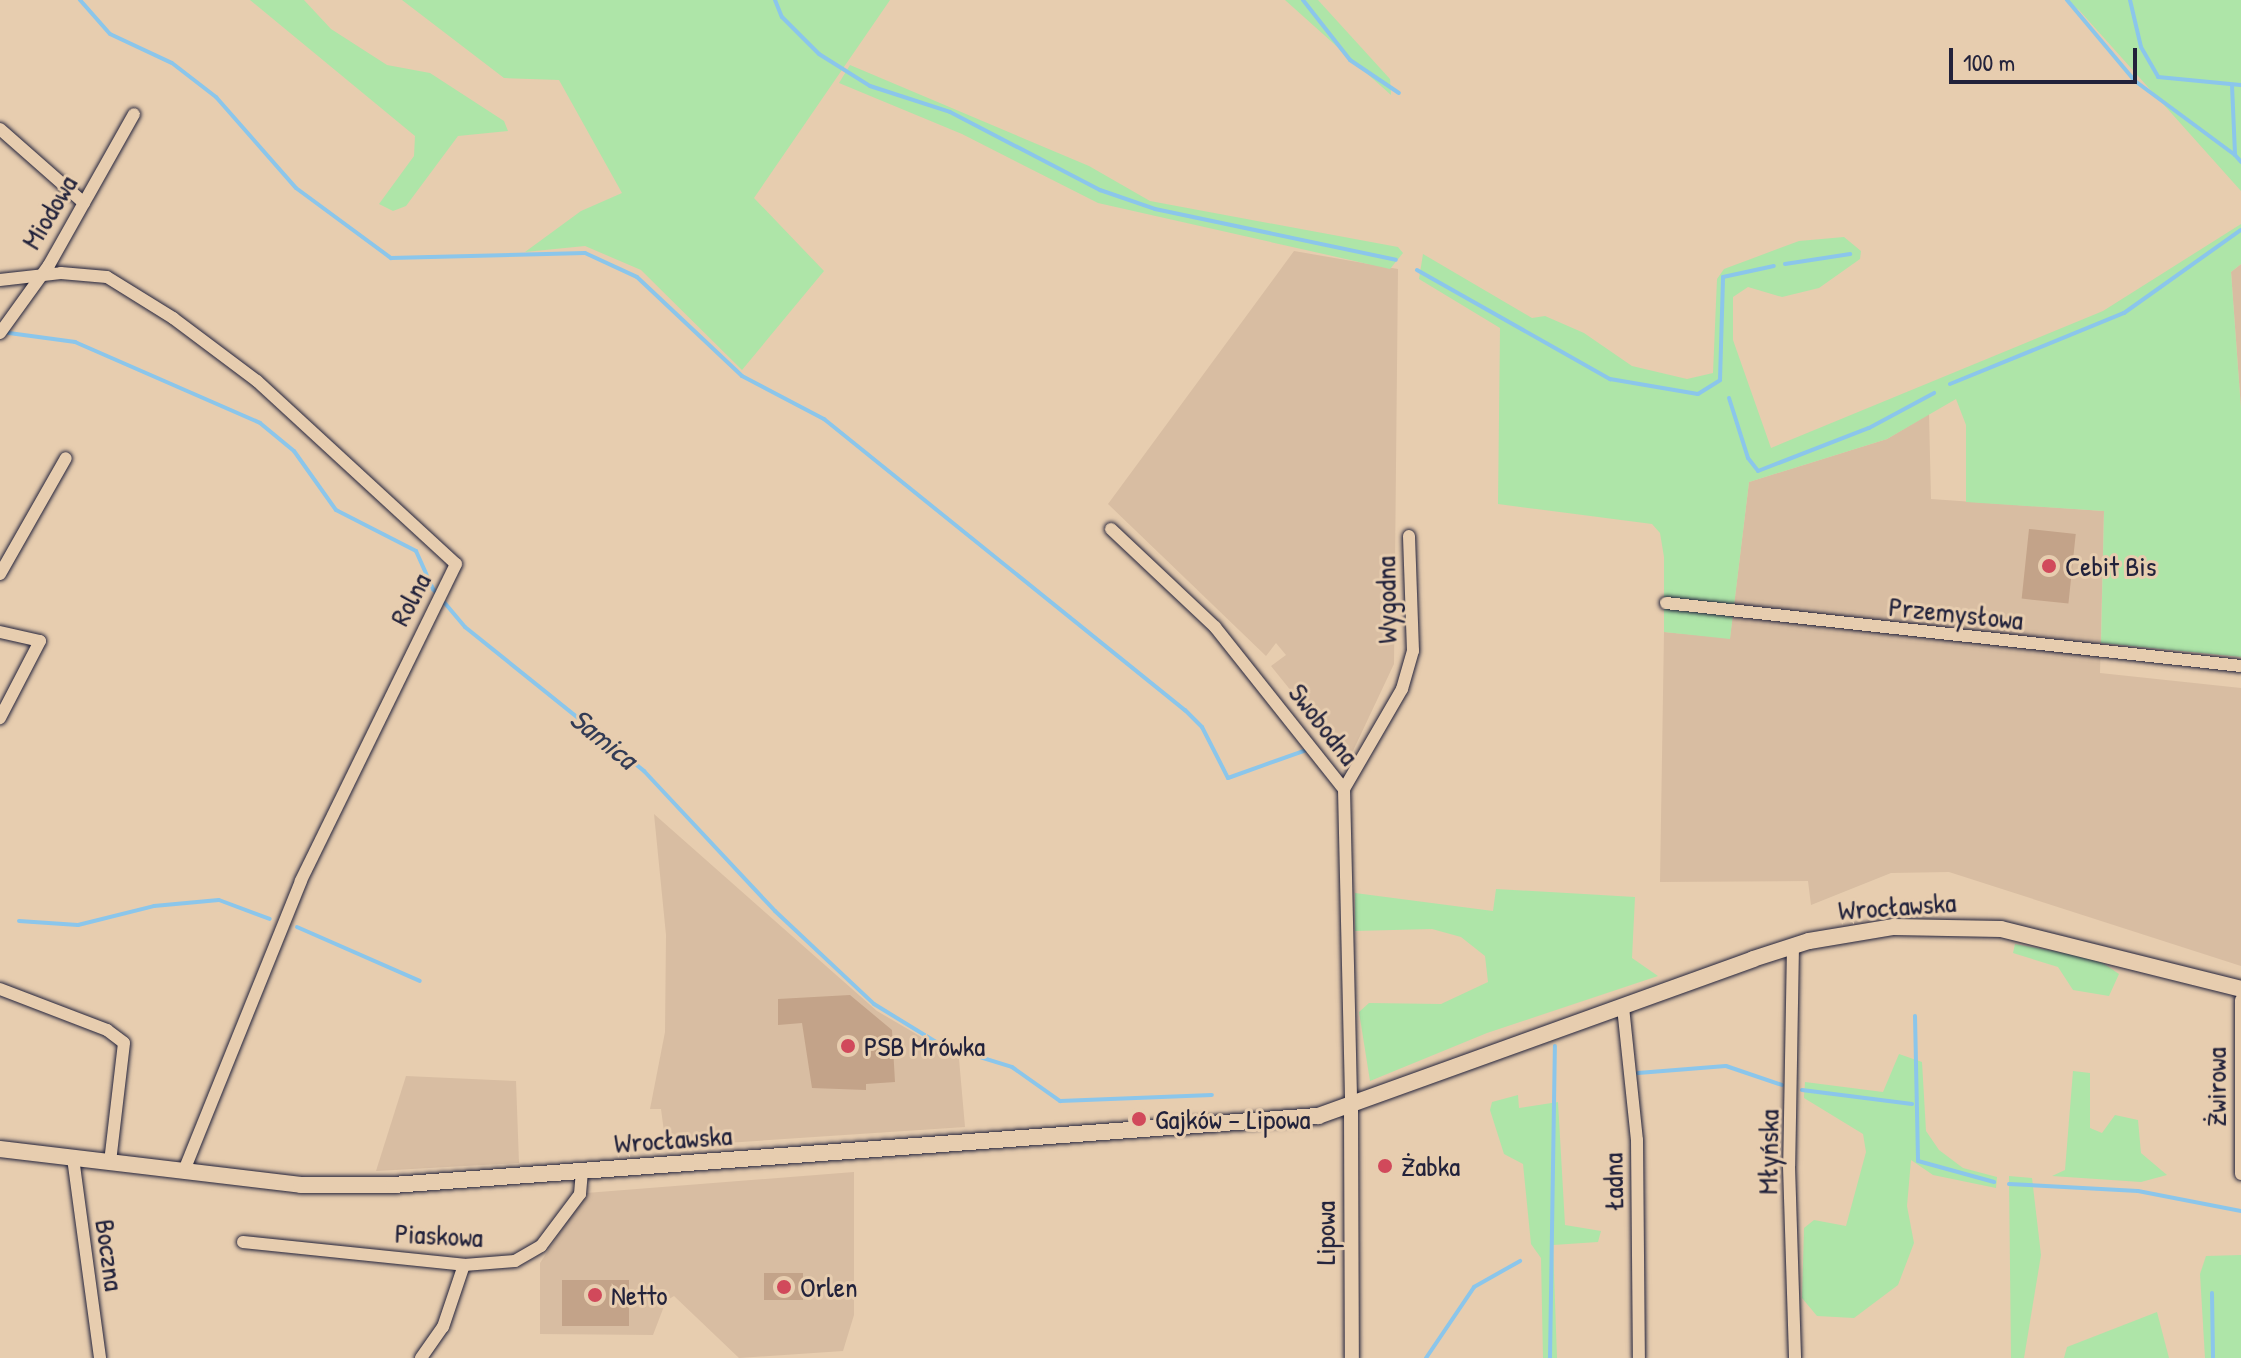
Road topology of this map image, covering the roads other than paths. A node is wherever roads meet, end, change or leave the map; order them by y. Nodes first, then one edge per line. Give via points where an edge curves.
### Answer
1 (134, 114) dead end
2 (0, 129) edge
3 (84, 203) junction
4 (37, 276) junction
5 (0, 280) edge
6 (0, 333) edge
7 (66, 458) dead end
8 (1111, 529) dead end
9 (1409, 536) dead end
10 (0, 574) edge
11 (1666, 603) dead end
12 (0, 632) edge
13 (2241, 666) edge
14 (0, 718) edge
15 (1344, 789) junction
16 (1793, 946) junction
17 (0, 989) edge
18 (2241, 989) edge
19 (2241, 1000) edge
20 (1623, 1007) junction
21 (1351, 1108) junction
22 (0, 1149) edge
23 (73, 1158) junction
24 (110, 1163) junction
25 (184, 1171) junction
26 (582, 1173) junction
27 (2241, 1174) edge
28 (243, 1242) dead end
29 (464, 1265) junction
30 (100, 1358) edge
31 (421, 1358) edge
32 (1352, 1358) edge
33 (1639, 1358) edge
34 (1795, 1358) edge

1 - 3 street, Miodowa
2 - 3 street
3 - 4 street, Miodowa
4 - 5 street, Rolna
4 - 6 street, Miodowa
4 - 25 street, Rolna via 107,277 214,346 456,564 301,881
7 - 10 street
8 - 15 street, Swobodna via 1215,627
9 - 15 street, Wygodna via 1413,651 1397,700
11 - 13 street, Przemysłowa
12 - 14 street via 40,641
15 - 21 street, Swobodna
16 - 18 main road, Wrocławska via 1894,927 2001,929
16 - 20 main road, Wrocławska
16 - 34 street, Młyńska via 1789,1166
17 - 24 street via 107,1030 124,1043
19 - 27 street, Żwirowa
20 - 21 main road, Wrocławska
20 - 33 street, Ładna via 1637,1140
21 - 26 main road, Wrocławska via 1246,1124
21 - 32 street, Lipowa
22 - 23 main road, Wrocławska
23 - 24 main road, Wrocławska
23 - 30 street, Boczna
24 - 25 main road, Wrocławska
25 - 26 main road, Wrocławska via 340,1186
26 - 29 street, Piaskowa via 580,1194 531,1256
28 - 29 street, Piaskowa
29 - 31 street via 443,1327

